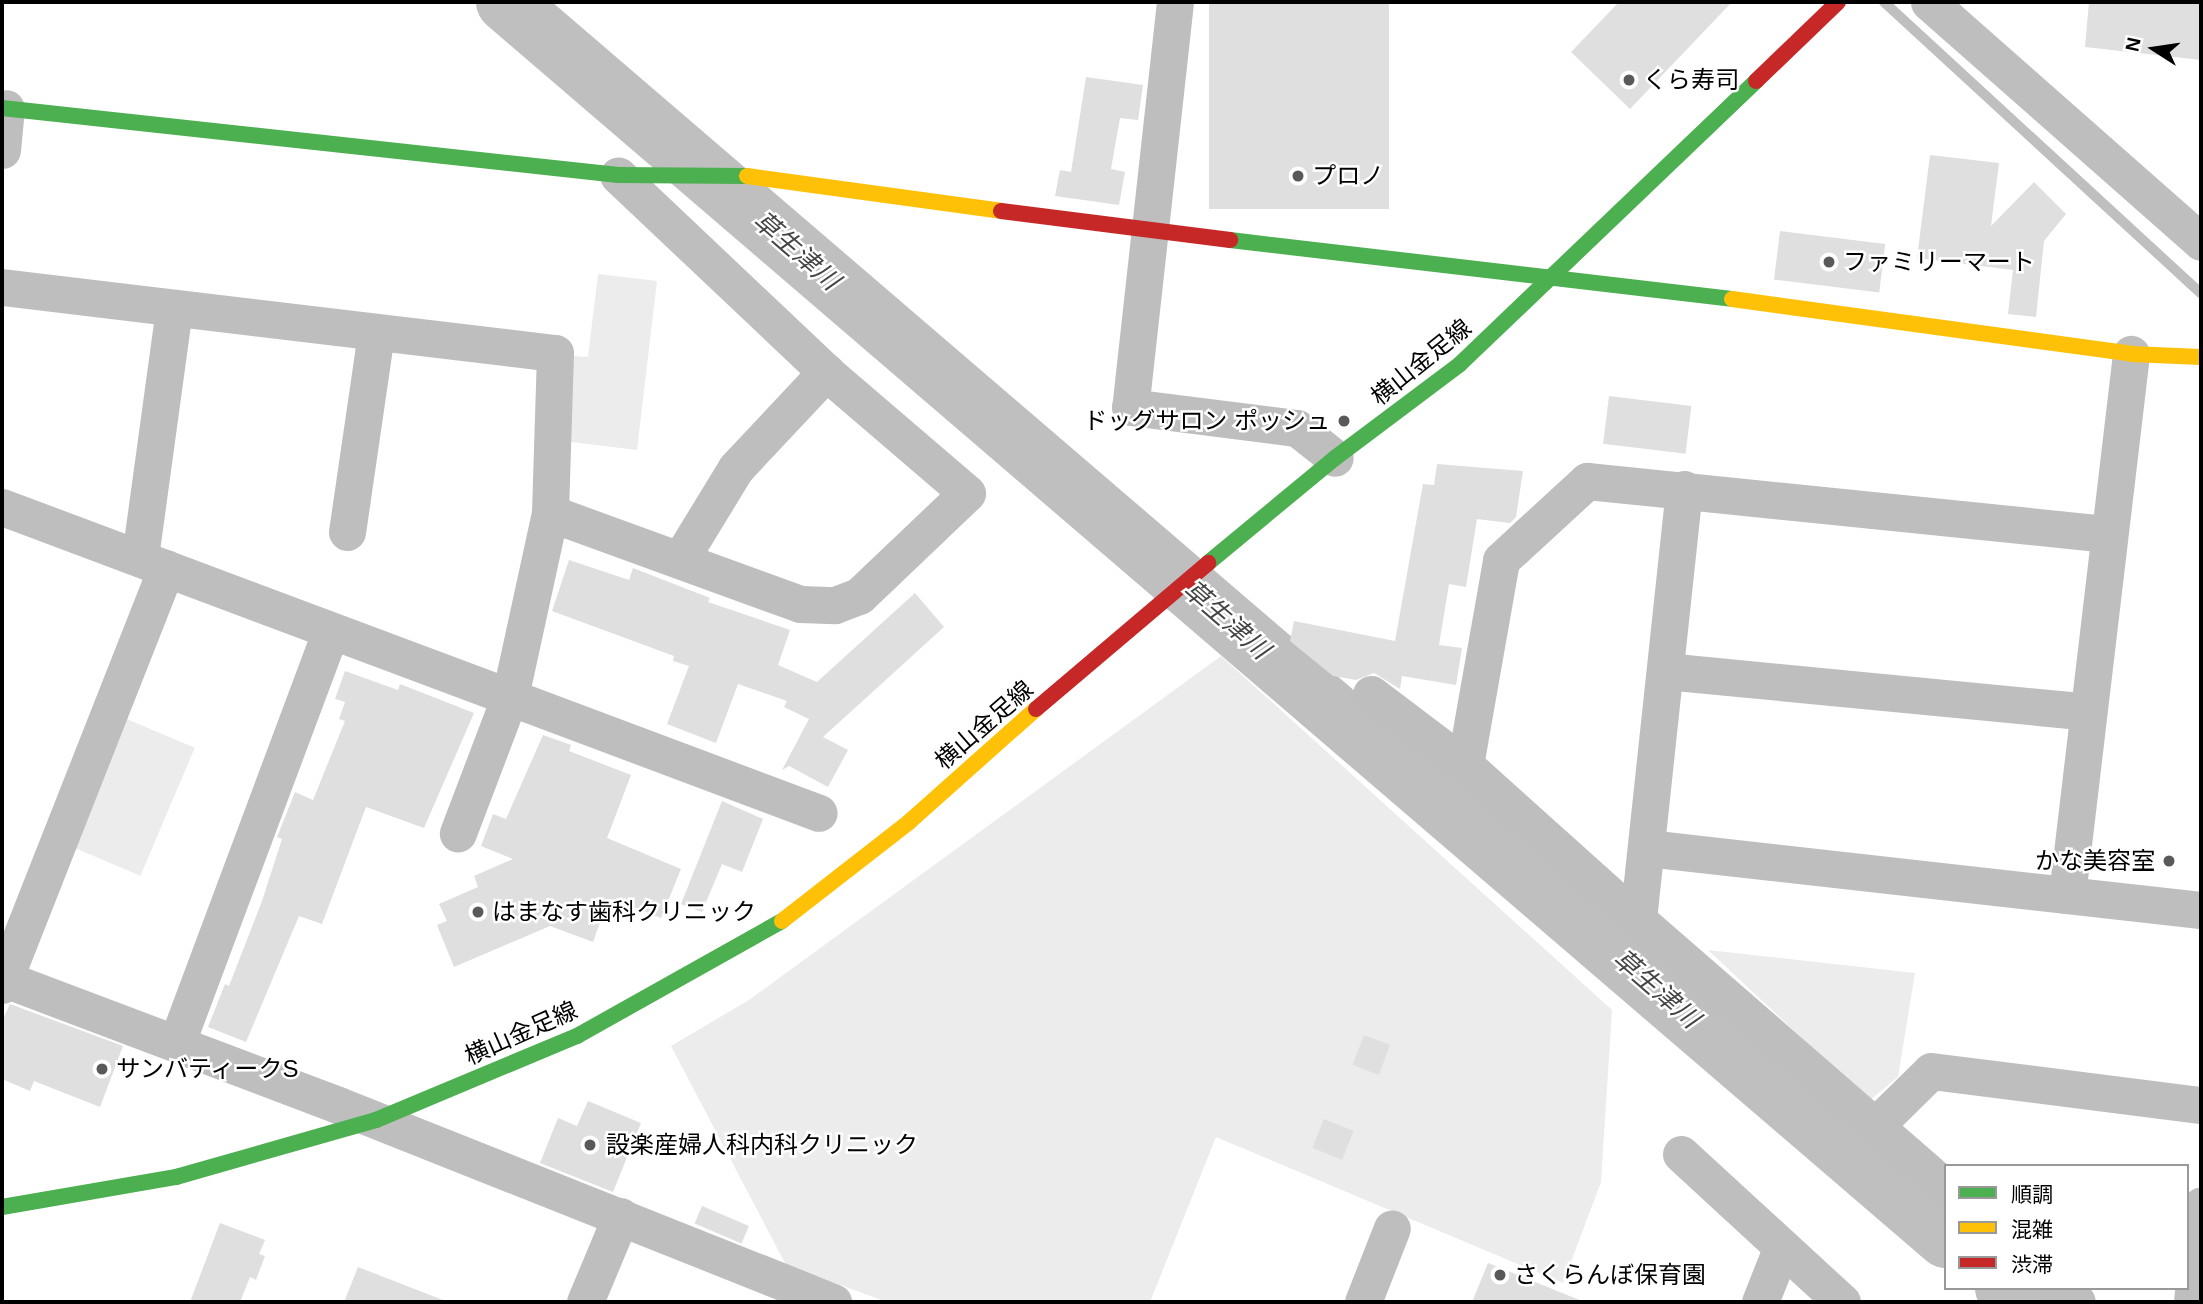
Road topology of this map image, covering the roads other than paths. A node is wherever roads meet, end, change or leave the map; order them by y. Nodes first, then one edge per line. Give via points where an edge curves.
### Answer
1 (1175, 2) edge
2 (1838, 2) edge
3 (1929, 2) edge
4 (4, 108) edge
5 (2, 150) edge
6 (618, 175) junction
7 (1149, 231) junction
8 (2201, 242) edge
9 (1555, 275) junction
10 (2, 287) edge
11 (174, 308) junction
12 (376, 332) junction
13 (2131, 354) junction
14 (2201, 358) edge
15 (826, 372) junction
16 (1335, 458) junction
17 (1684, 489) junction
18 (2, 508) edge
19 (550, 513) junction
20 (347, 533) dead end
21 (2108, 534) junction
22 (681, 558) junction
23 (153, 563) junction
24 (330, 632) junction
25 (1665, 671) junction
26 (1371, 694) dead end
27 (510, 696) junction
28 (2088, 712) junction
29 (1465, 765) junction
30 (819, 813) dead end
31 (458, 833) dead end
32 (1647, 848) junction
33 (2067, 895) junction
34 (2201, 910) edge
35 (1638, 920) junction
36 (2, 981) edge
37 (177, 1042) junction
38 (2201, 1105) edge
39 (376, 1120) junction
40 (1875, 1126) junction
41 (1681, 1154) dead end
42 (1944, 1186) edge
43 (2201, 1205) edge
44 (2, 1207) edge
45 (621, 1216) junction
46 (1392, 1228) dead end
47 (1781, 1249) junction
48 (2063, 1290) edge
49 (585, 1302) edge
50 (833, 1302) edge
51 (1363, 1302) edge
52 (1760, 1302) edge
53 (1842, 1302) edge
54 (2077, 1302) edge
55 (2192, 1302) edge

1 - 7 street
2 - 9 street, 横山金足線
3 - 8 street
4 - 5 street
4 - 6 street
6 - 7 street via 729,174
6 - 15 street
7 - 9 street
7 - 16 street via 1130,407 1297,428
9 - 13 street
9 - 16 street, 横山金足線 via 1460,365
10 - 11 street
11 - 12 street
11 - 23 street
12 - 19 street via 555,354
12 - 20 street
13 - 14 street
13 - 21 street
15 - 22 street via 736,468
15 - 22 street via 967,493 859,596 835,605 800,604
16 - 39 street, 横山金足線 via 1113,641 909,822 772,929 577,1036
17 - 21 street
17 - 25 street
17 - 29 street via 1587,481 1501,561
18 - 23 street
19 - 22 street
19 - 27 street
21 - 28 street
23 - 24 street
23 - 36 street
24 - 27 street
24 - 37 street
25 - 28 street
25 - 32 street
26 - 29 street
27 - 30 street
27 - 31 street
28 - 33 street
29 - 35 street
32 - 33 street
32 - 35 street
33 - 34 street
35 - 40 street
36 - 37 street
37 - 39 street
38 - 40 street via 1931,1071
39 - 44 street, 横山金足線 via 176,1177
39 - 45 street
40 - 42 street
41 - 47 street
43 - 55 street
45 - 49 street
45 - 50 street
46 - 51 street
47 - 52 street
47 - 53 street
48 - 54 street

